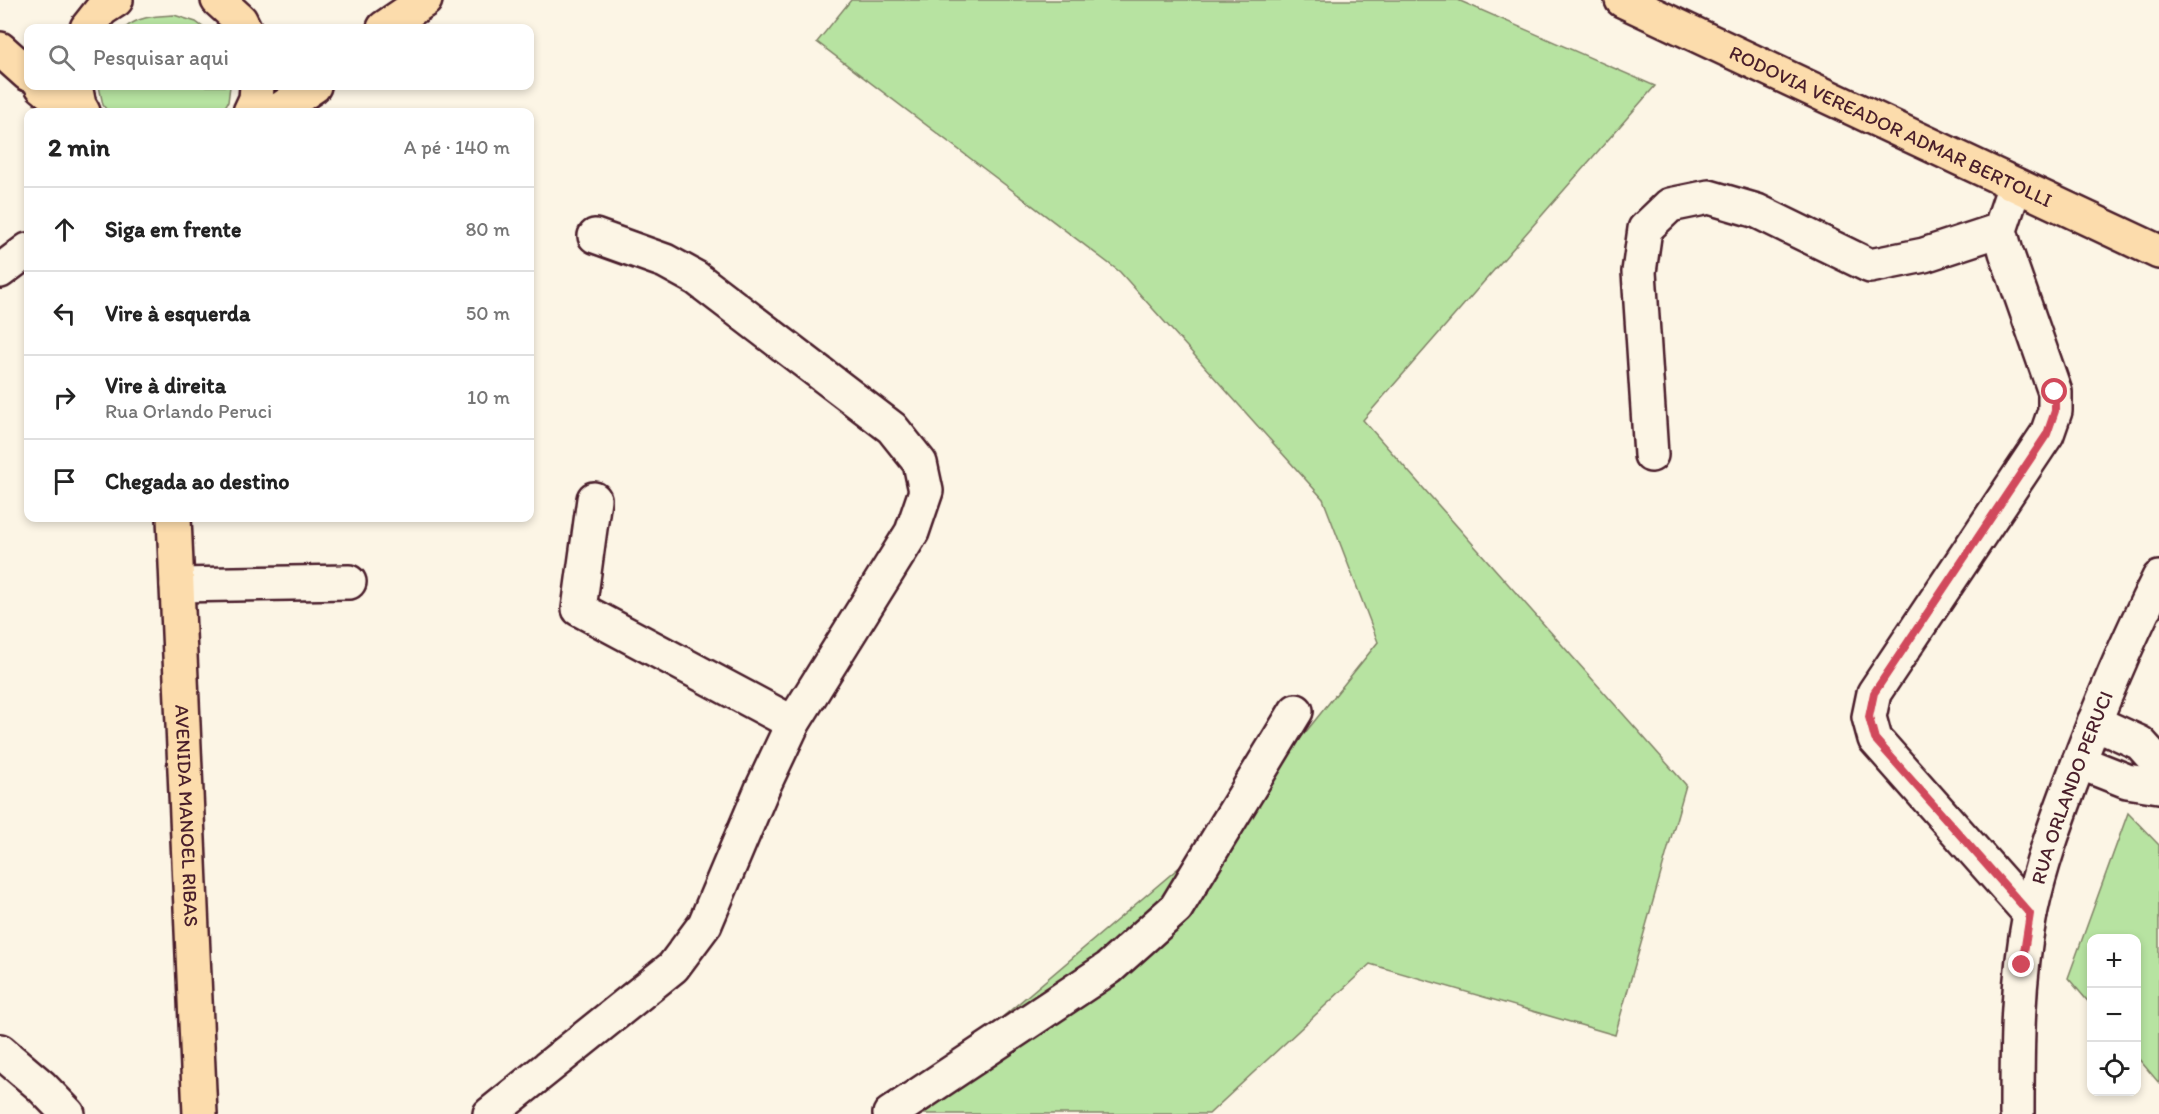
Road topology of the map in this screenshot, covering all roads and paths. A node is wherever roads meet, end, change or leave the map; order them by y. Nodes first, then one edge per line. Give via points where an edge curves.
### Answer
1 (219, 0) edge
2 (425, 0) edge
3 (1622, 0) edge
4 (242, 24) edge
5 (390, 24) edge
6 (0, 49) edge
7 (24, 70) edge
8 (47, 90) edge
9 (76, 90) edge
10 (257, 90) edge
11 (308, 90) edge
12 (68, 108) edge
13 (81, 108) edge
14 (252, 108) edge
15 (282, 108) edge
16 (2015, 184) junction
17 (2000, 230) junction
18 (596, 236) dead end
19 (2159, 252) edge
20 (24, 253) edge
21 (0, 271) edge
22 (1652, 455) dead end
23 (594, 499) dead end
24 (174, 522) edge
25 (2159, 578) edge
26 (349, 582) dead end
27 (177, 585) junction
28 (1296, 711) dead end
29 (2094, 722) junction
30 (794, 723) junction
31 (2079, 762) junction
32 (2159, 764) edge
33 (2159, 786) edge
34 (2030, 914) junction
35 (0, 1052) edge
36 (68, 1114) edge
37 (200, 1114) edge
38 (490, 1114) edge
39 (890, 1114) edge
40 (2017, 1114) edge

1 - 4 main road
2 - 5 main road
3 - 16 main road, RODOVIA VEREADOR ADMAR BERTOLLI
6 - 7 main road
8 - 12 main road
9 - 13 main road
10 - 14 main road
11 - 15 main road
16 - 17 street
16 - 19 main road, RODOVIA VEREADOR ADMAR BERTOLLI
17 - 22 street via 1924,255 1870,266 1757,211 1709,197 1670,205 1645,229 1639,272
17 - 34 street via 2055,392 2055,411 2047,434 1874,693 1869,717 1875,739
18 - 30 street via 665,261 696,278 892,428 920,463 926,491 912,532
20 - 21 street
23 - 30 street via 579,609
24 - 27 main road, AVENIDA MANOEL RIBAS
25 - 29 street, RUA ORLANDO PERUCI
26 - 27 street
27 - 37 main road, AVENIDA MANOEL RIBAS
28 - 39 street via 1176,908 1109,968
29 - 31 street, RUA ORLANDO PERUCI
29 - 32 street via 2140,743
30 - 38 street via 705,924 673,967
31 - 33 street via 2127,781
31 - 34 street, RUA ORLANDO PERUCI via 2044,860
34 - 40 street, RUA ORLANDO PERUCI via 2018,1023
35 - 36 street

